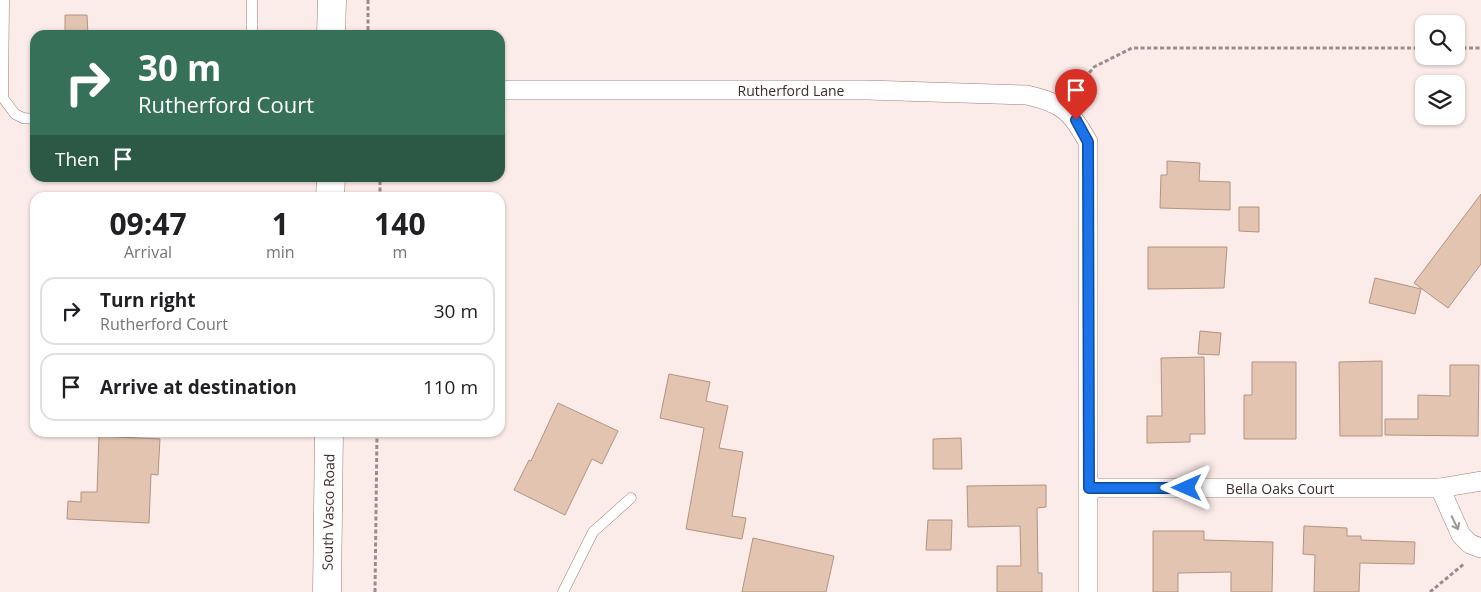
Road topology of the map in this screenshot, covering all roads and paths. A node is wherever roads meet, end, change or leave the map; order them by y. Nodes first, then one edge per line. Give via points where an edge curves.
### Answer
1 (4, 0) edge
2 (252, 0) edge
3 (332, 0) edge
4 (368, 0) edge
5 (252, 30) edge
6 (331, 30) edge
7 (368, 30) edge
8 (1415, 48) edge
9 (1465, 48) edge
10 (1481, 48) edge
11 (505, 90) edge
12 (1069, 113) junction
13 (30, 119) edge
14 (329, 437) edge
15 (377, 437) edge
16 (1481, 481) edge
17 (1089, 488) junction
18 (1440, 488) junction
19 (631, 498) dead end
20 (1481, 548) edge
21 (1467, 561) dead end
22 (327, 592) edge
23 (375, 592) edge
24 (562, 592) edge
25 (1088, 592) edge
26 (1430, 592) edge

1 - 13 lane via 4,98 15,114
2 - 5 lane
3 - 6 main road
4 - 7 path
8 - 12 path via 1132,48 1094,67
9 - 10 path
11 - 12 street, Rutherford Lane via 867,90 1027,95 1045,99
12 - 17 street via 1088,142
14 - 22 main road, South Vasco Road
15 - 23 path
16 - 18 street, Bella Oaks Court
17 - 18 street, Bella Oaks Court
17 - 25 street
18 -> 20 street via 1461,535 1470,544
19 - 24 lane via 593,532
21 - 26 path

